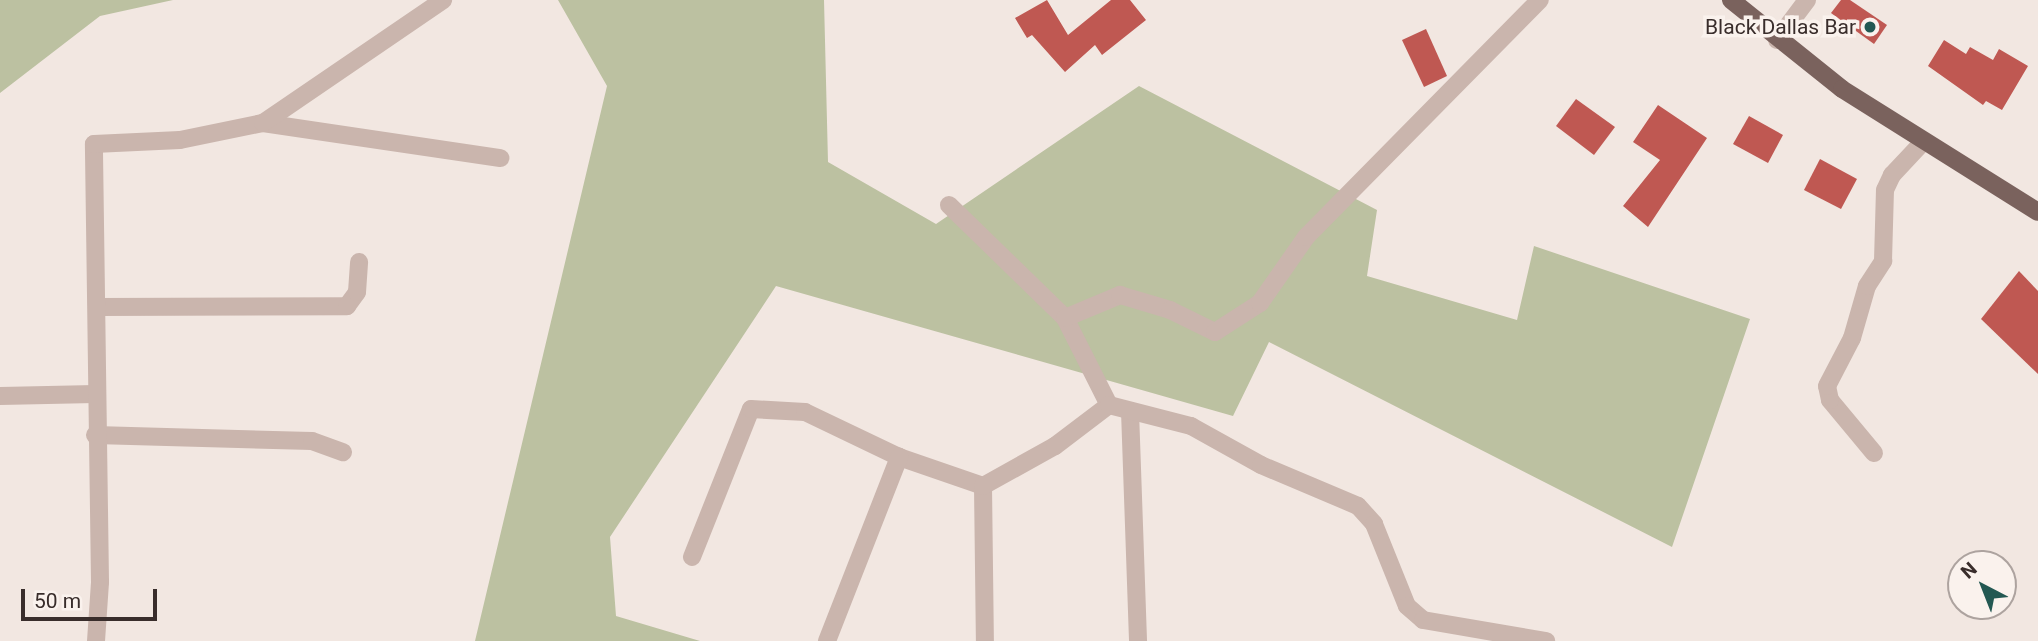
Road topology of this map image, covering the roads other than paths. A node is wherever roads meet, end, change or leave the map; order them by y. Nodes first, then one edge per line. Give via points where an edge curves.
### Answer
1 (443, 0) edge
2 (1540, 0) edge
3 (1731, 0) edge
4 (1807, 0) edge
5 (1777, 40) junction
6 (263, 123) junction
7 (1922, 143) junction
8 (500, 158) dead end
9 (949, 205) dead end
10 (2038, 212) edge
11 (359, 262) dead end
12 (97, 307) junction
13 (1065, 318) junction
14 (96, 394) junction
15 (0, 396) edge
16 (1109, 405) junction
17 (1130, 411) junction
18 (95, 435) junction
19 (343, 452) dead end
20 (1874, 453) dead end
21 (899, 457) junction
22 (983, 486) junction
23 (692, 557) dead end
24 (96, 641) edge
25 (827, 641) edge
26 (985, 641) edge
27 (1138, 641) edge
28 (1546, 641) edge

1 - 6 street
2 - 13 street via 1306,237 1260,303 1215,332 1170,310 1120,295
3 - 5 main road
4 - 5 street
5 - 7 main road
6 - 8 street
6 - 12 street via 180,140 94,144
7 - 10 main road
7 - 20 street via 1892,175 1885,190 1883,261 1867,286 1852,338 1827,386 1830,400
9 - 13 street
11 - 12 street via 356,292 347,306
12 - 14 street
13 - 16 street
14 - 15 street
14 - 18 street
16 - 17 street
16 - 22 street via 1055,446
17 - 27 street
17 - 28 street via 1191,426 1261,465 1358,506 1374,524 1407,606 1423,620
18 - 19 street via 312,441
18 - 24 street via 100,582
21 - 22 street
21 - 23 street via 805,412 751,409
21 - 25 street
22 - 26 street

